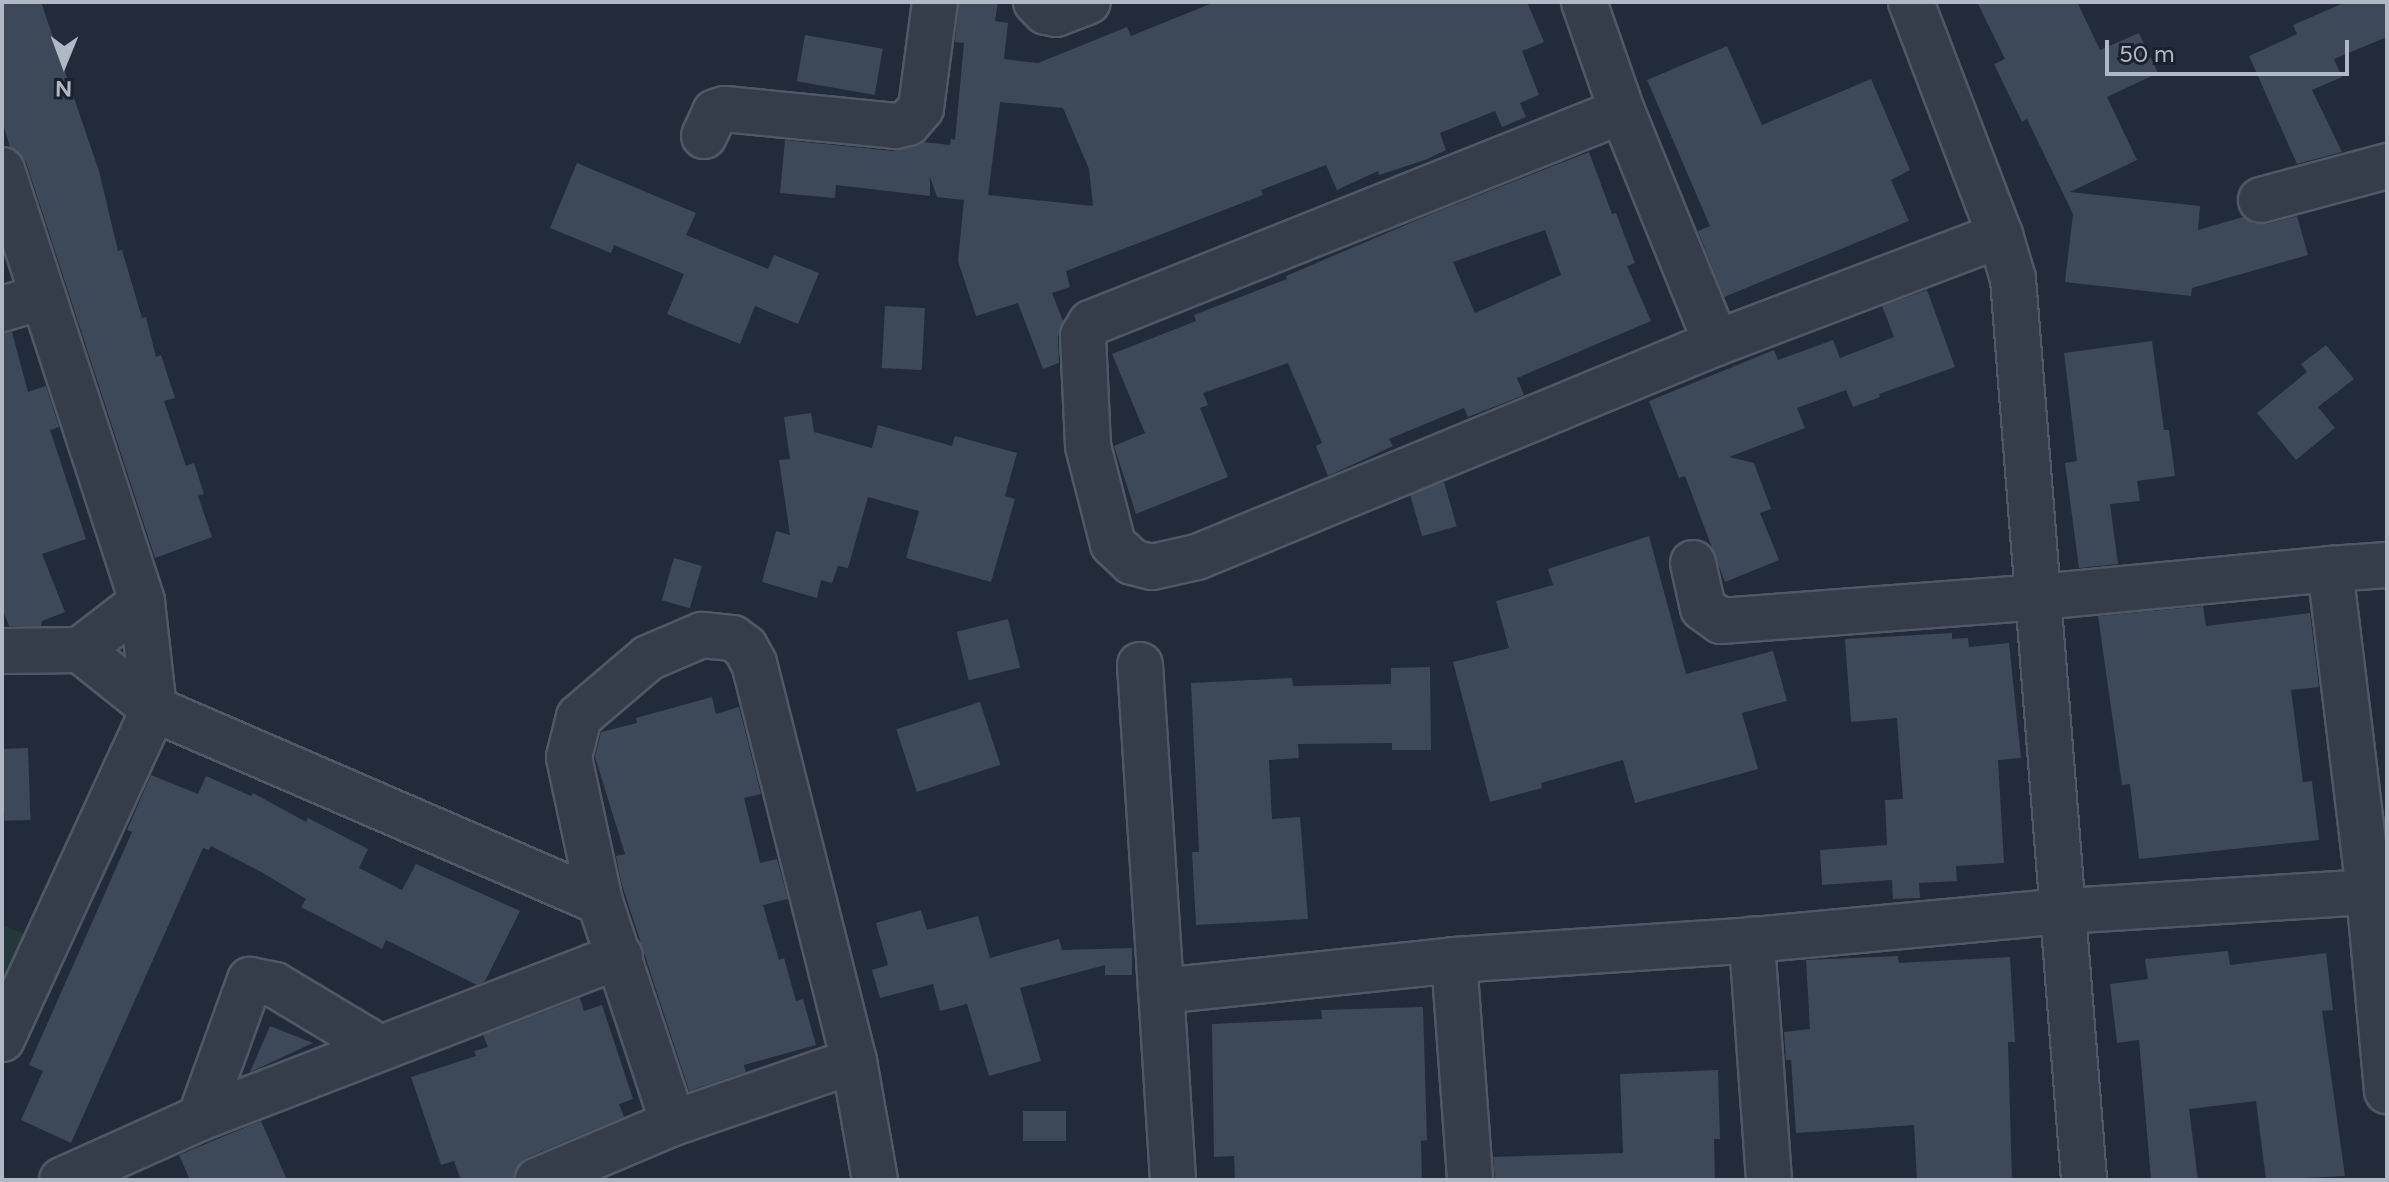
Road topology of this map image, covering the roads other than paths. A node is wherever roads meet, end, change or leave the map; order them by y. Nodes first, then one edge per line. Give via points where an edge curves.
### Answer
1 (935, 2) edge
2 (1036, 2) edge
3 (1088, 2) edge
4 (1584, 2) edge
5 (1911, 2) edge
6 (1622, 111) junction
7 (704, 136) dead end
8 (2387, 166) edge
9 (2, 170) edge
10 (2261, 200) dead end
11 (2000, 235) junction
12 (22, 303) edge
13 (1716, 343) junction
14 (1693, 563) dead end
15 (2387, 565) edge
16 (2330, 569) junction
17 (2040, 597) junction
18 (142, 602) junction
19 (80, 650) junction
20 (2, 651) edge
21 (1140, 665) dead end
22 (154, 709) junction
23 (2378, 892) edge
24 (600, 902) junction
25 (2065, 911) junction
26 (1752, 940) junction
27 (620, 956) junction
28 (1454, 960) junction
29 (1161, 991) junction
30 (2, 1039) edge
31 (380, 1048) junction
32 (854, 1061) junction
33 (2387, 1091) edge
34 (200, 1118) junction
35 (673, 1123) junction
36 (62, 1180) edge
37 (538, 1180) edge
38 (875, 1180) edge
39 (1173, 1180) edge
40 (1470, 1180) edge
41 (1769, 1180) edge
42 (2084, 1180) edge

1 - 7 street via 921,108 908,123 879,125 725,109 715,112
2 - 3 street via 1056,14
4 - 6 street
5 - 11 street
6 - 13 street
6 - 13 street via 1091,323 1083,336 1088,446 1113,544 1132,562 1152,567 1197,557
8 - 10 street
9 - 12 street
11 - 13 street
11 - 17 street via 2013,279
12 - 18 street
14 - 17 street via 1703,608 1721,621
15 - 16 street
16 - 17 street
16 - 23 street
17 - 25 street
18 - 19 street
18 - 22 street
19 - 20 street
19 - 22 street
21 - 29 street
22 - 24 street
22 - 30 street
23 - 25 street
23 - 33 street
24 - 27 street
24 - 32 street via 569,757 579,717 648,658 702,635 733,638 754,663
25 - 26 street
25 - 42 street
26 - 28 street
26 - 41 street
27 - 31 street
27 - 35 street
28 - 29 street
28 - 40 street
29 - 39 street
31 - 34 street
31 - 34 street via 275,985 250,980
32 - 35 street
32 - 38 street
34 - 36 street
35 - 37 street

